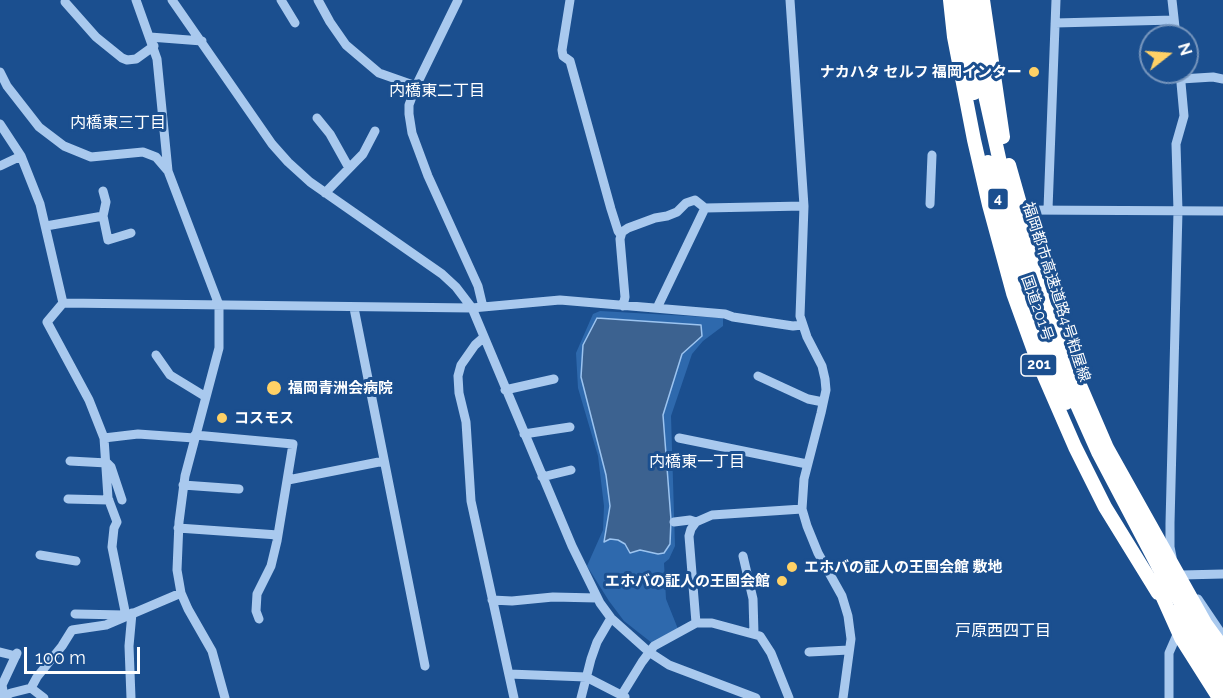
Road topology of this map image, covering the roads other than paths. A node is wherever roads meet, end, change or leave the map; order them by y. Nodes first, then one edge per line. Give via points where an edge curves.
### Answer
1 (136, 0) edge
2 (172, 0) edge
3 (281, 0) edge
4 (318, 0) edge
5 (458, 0) edge
6 (570, 0) edge
7 (790, 0) edge
8 (950, 0) edge
9 (961, 0) edge
10 (971, 0) edge
11 (983, 0) edge
12 (1056, 0) edge
13 (1172, 0) edge
14 (65, 2) dead end
15 (1174, 20) junction
16 (295, 23) dead end
17 (1055, 23) junction
18 (1174, 24) edge
19 (202, 41) junction
20 (152, 42) junction
21 (0, 72) edge
22 (1199, 76) edge
23 (1223, 79) edge
24 (1181, 84) edge
25 (416, 86) junction
26 (317, 118) dead end
27 (0, 124) edge
28 (375, 131) dead end
29 (932, 155) dead end
30 (21, 156) junction
31 (0, 166) edge
32 (349, 168) junction
33 (168, 171) junction
34 (103, 191) dead end
35 (325, 193) junction
36 (930, 204) dead end
37 (804, 206) junction
38 (705, 208) junction
39 (1048, 209) junction
40 (1022, 210) junction
41 (1178, 211) junction
42 (1223, 211) edge
43 (103, 216) junction
44 (46, 226) junction
45 (131, 233) dead end
46 (621, 235) junction
47 (63, 303) junction
48 (219, 305) junction
49 (623, 306) junction
50 (483, 307) junction
51 (354, 308) junction
52 (472, 308) junction
53 (657, 308) junction
54 (802, 325) junction
55 (483, 338) junction
56 (156, 355) dead end
57 (758, 376) dead end
58 (554, 379) dead end
59 (505, 390) junction
60 (206, 397) junction
61 (823, 402) junction
62 (570, 427) dead end
63 (524, 434) junction
64 (195, 437) junction
65 (104, 438) junction
66 (679, 438) dead end
67 (70, 461) dead end
68 (384, 461) junction
69 (107, 463) junction
70 (807, 465) junction
71 (571, 470) dead end
72 (542, 477) junction
73 (288, 480) junction
74 (183, 484) junction
75 (239, 489) dead end
76 (68, 499) dead end
77 (109, 500) junction
78 (122, 500) dead end
79 (802, 509) junction
80 (674, 522) dead end
81 (696, 522) junction
82 (178, 528) junction
83 (278, 535) junction
84 (40, 555) dead end
85 (743, 556) dead end
86 (76, 561) dead end
87 (1223, 574) edge
88 (1182, 575) junction
89 (1155, 580) junction
90 (181, 593) junction
91 (597, 598) junction
92 (492, 600) junction
93 (1185, 609) junction
94 (75, 614) dead end
95 (129, 614) junction
96 (611, 618) junction
97 (260, 619) dead end
98 (696, 623) junction
99 (754, 634) junction
100 (1223, 636) edge
101 (1176, 638) dead end
102 (1223, 648) edge
103 (849, 650) junction
104 (0, 652) edge
105 (648, 652) junction
106 (809, 652) dead end
107 (1223, 656) edge
108 (425, 666) dead end
109 (1223, 667) edge
110 (509, 674) junction
111 (586, 677) junction
112 (1223, 686) edge
113 (31, 688) junction
114 (1223, 692) edge
115 (2, 697) edge
116 (624, 697) edge
117 (44, 698) edge
118 (131, 698) edge
119 (225, 698) edge
120 (514, 698) edge
121 (581, 698) edge
122 (756, 698) edge
123 (789, 698) edge
124 (843, 698) edge
125 (1169, 698) edge
126 (1219, 698) edge

1 - 20 street
2 - 19 street
3 - 16 street
4 - 25 street via 346,45 379,73
5 - 25 street
6 - 46 street via 563,56 570,61
7 - 37 street
8 - 114 highway, 国道201号 / 201 via 954,38 989,205 1013,293 1038,362 1105,507
9 - 89 highway, 福岡都市高速道路4号粕屋線 / 4 via 986,153 1023,287 1060,391 1114,506
10 - 93 highway, 福岡都市高速道路4号粕屋線 / 4 via 1004,183 1056,353 1103,462
11 - 40 highway, 国道201号 / 201 via 1005,152
12 - 17 street
13 - 15 street
14 - 20 street via 122,58 136,59
15 - 17 street
15 - 18 street
17 - 39 street
19 - 20 street
19 - 35 street via 272,144
20 - 33 street
21 - 33 street via 39,128 64,146 91,157 143,152 156,158
22 - 23 street
24 - 41 street via 1184,116 1176,144
25 - 50 street via 409,105 412,133 478,286
26 - 32 street
27 - 30 street
28 - 32 street via 363,154
29 - 36 street
30 - 31 street
30 - 44 street
32 - 35 street
33 - 48 street
34 - 43 street
35 - 52 street via 442,274
37 - 38 street
37 - 54 street
38 - 46 street via 695,200 677,212 628,228
38 - 53 street
39 - 40 street
39 - 41 street
40 - 102 highway, 国道201号 / 201 via 1067,351 1107,448 1189,596
41 - 42 street
41 - 88 street via 1170,547
43 - 44 street
43 - 45 street via 108,240
44 - 47 street
46 - 49 street
47 - 48 street
47 - 65 street via 47,322 89,400
48 - 51 street
48 - 60 street via 219,348
49 - 50 street via 560,300
49 - 53 street
50 - 52 street
51 - 52 street
51 - 68 street
52 - 55 street
53 - 54 street
54 - 61 street via 822,366
55 - 59 street
55 - 92 street via 467,355 458,376 466,422 471,501
56 - 60 street via 170,375
57 - 61 street
58 - 59 street
59 - 63 street
60 - 64 street
61 - 70 street
62 - 63 street
63 - 72 street
64 - 65 street via 138,434
64 - 73 street via 293,444
64 - 74 street
65 - 69 street
66 - 70 street
67 - 69 street
68 - 73 street
68 - 108 street
69 - 77 street
69 - 78 street
70 - 79 street
71 - 72 street
72 - 91 street
73 - 83 street
74 - 75 street
74 - 82 street
76 - 77 street
77 - 95 street via 117,522 112,547
79 - 81 street via 712,516
79 - 103 street via 814,544 842,596 851,639
80 - 81 street
81 - 98 street via 689,536
82 - 83 street
82 - 90 street
83 - 97 street via 271,566 257,594 256,611
84 - 86 street
85 - 99 street via 753,599
87 - 88 street
88 - 100 street
89 - 112 highway, bridge
89 - 126 highway, bridge via 1181,638
90 - 95 street
90 - 119 street via 212,651
91 - 92 street
91 - 96 street
92 - 110 street
93 - 107 highway
93 - 109 highway, 福岡都市高速道路4号粕屋線 / 4
94 - 95 street
95 - 113 street via 106,626 72,630
95 - 118 street
96 - 105 street
96 - 111 street via 597,642
98 - 99 street
98 - 105 street
99 - 123 street via 760,636 771,653
101 - 125 street via 1169,653
103 - 106 street
103 - 124 street
104 - 115 street via 16,654 2,685
105 - 116 street
105 - 122 street via 669,665
110 - 111 street
110 - 120 street
111 - 116 street
111 - 121 street
113 - 115 street
113 - 117 street

